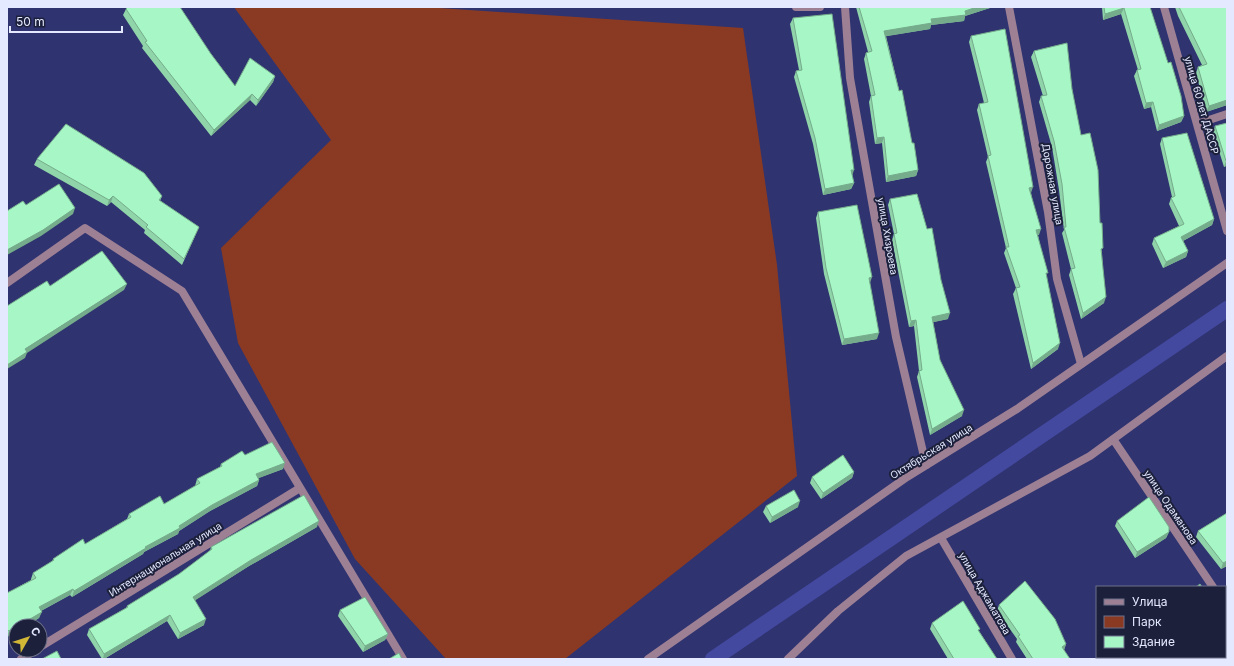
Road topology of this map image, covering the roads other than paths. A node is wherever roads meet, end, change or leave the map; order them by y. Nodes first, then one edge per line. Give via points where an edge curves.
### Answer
1 (796, 7) edge
2 (820, 7) edge
3 (845, 7) edge
4 (1009, 7) edge
5 (1164, 7) edge
6 (1227, 114) edge
7 (1197, 124) junction
8 (1227, 231) edge
9 (1227, 263) edge
10 (7, 283) edge
11 (1227, 356) edge
12 (1081, 364) junction
13 (1113, 439) junction
14 (926, 465) junction
15 (300, 488) junction
16 (941, 538) junction
17 (1212, 586) edge
18 (48, 642) edge
19 (403, 659) edge
20 (648, 659) edge
21 (788, 659) edge
22 (1012, 659) edge

1 - 2 street
3 - 14 street, улица Хизроева via 850,78 893,321
4 - 12 street, Дорожная улица via 1048,212 1057,279
5 - 7 street, улица 60 лет ДАССР
6 - 7 street
7 - 8 street, улица 60 лет ДАССР
9 - 12 street, Октябрьская улица
10 - 15 street via 86,228 182,291
11 - 13 street
12 - 14 street, Октябрьская улица via 1017,409
13 - 16 street via 1090,456
13 - 17 street, улица Одаманова
14 - 20 street, Октябрьская улица
15 - 18 street, Интернациональная улица
15 - 19 street
16 - 21 street via 900,561 838,611
16 - 22 street, улица Аджаматова

